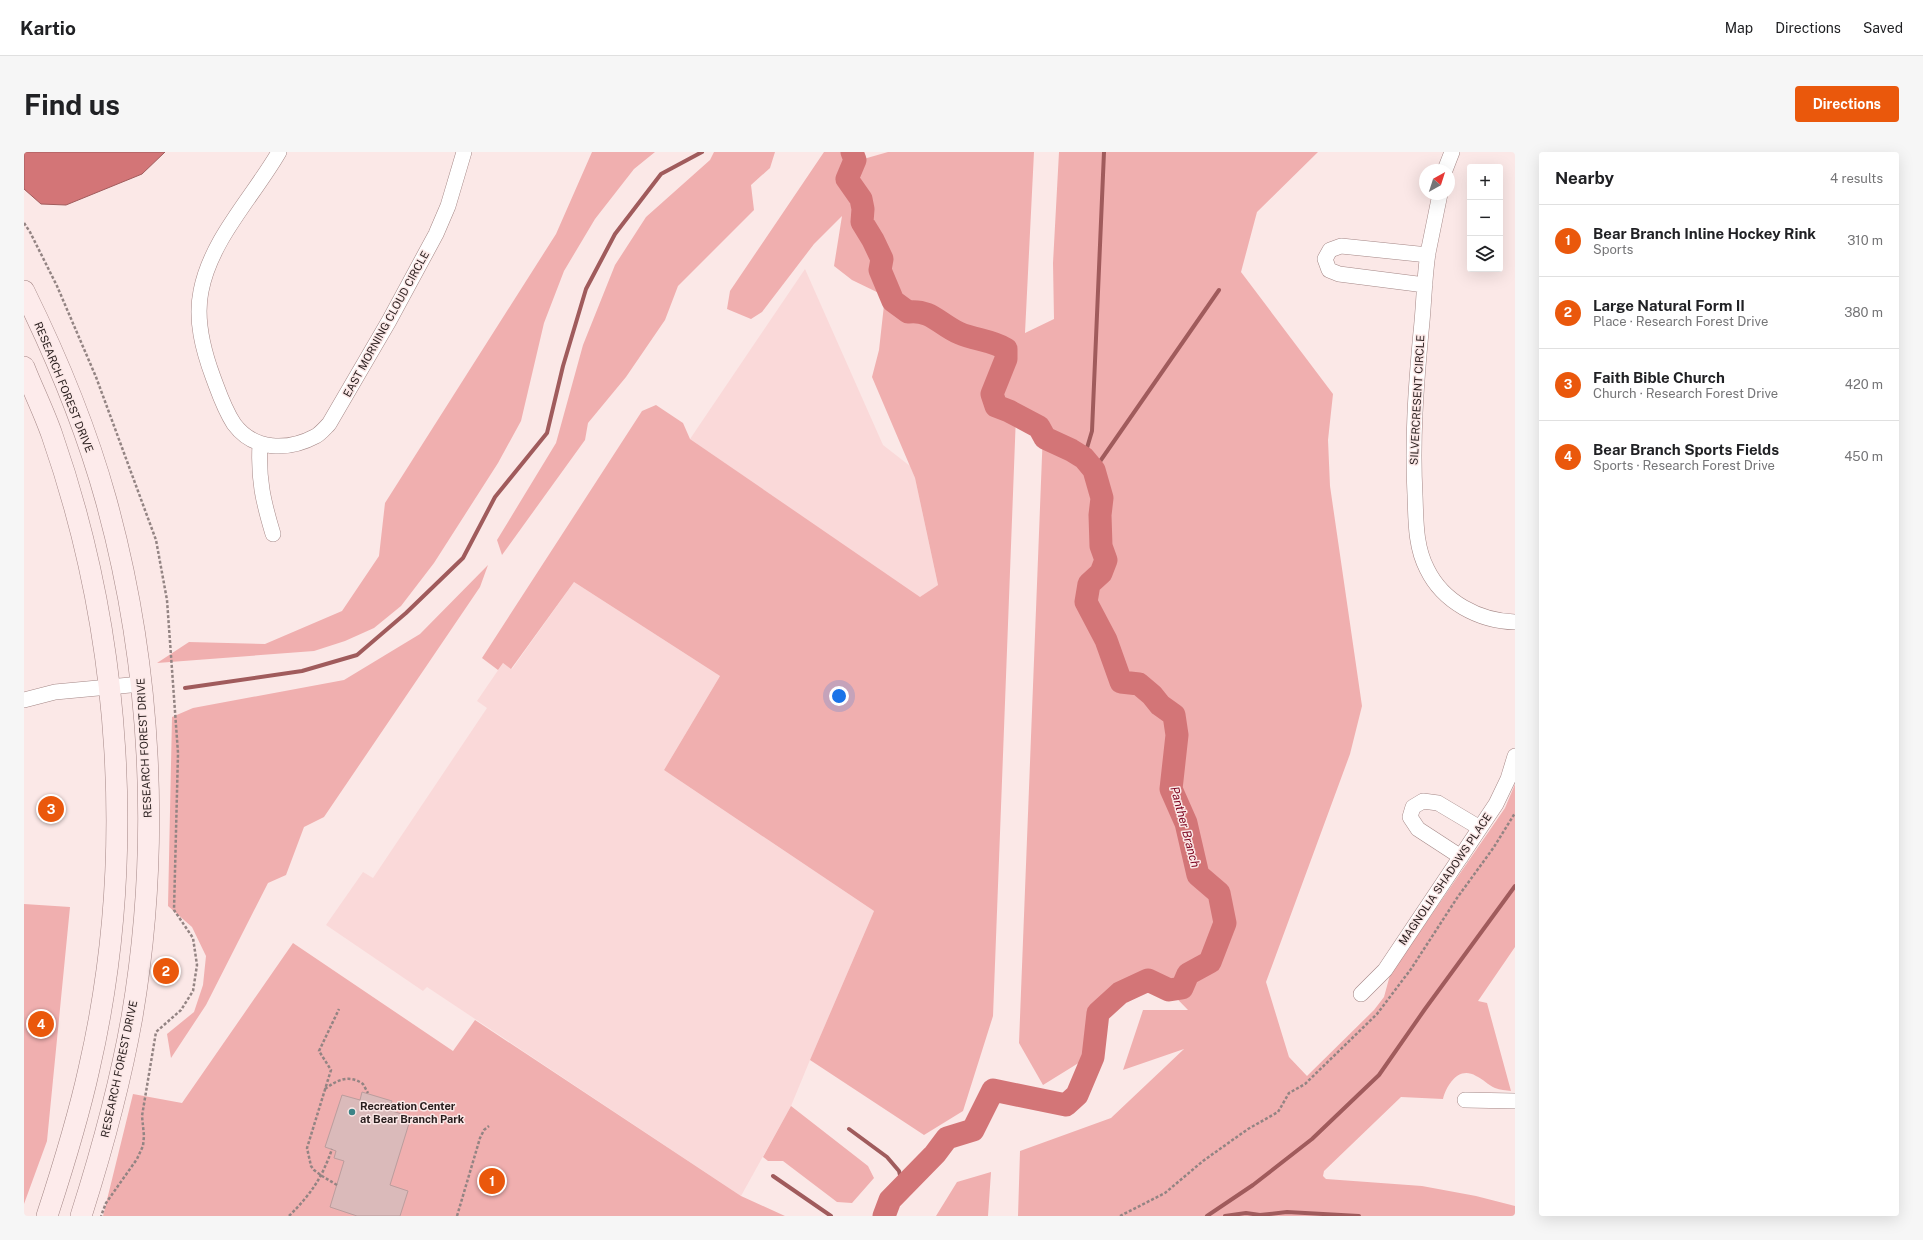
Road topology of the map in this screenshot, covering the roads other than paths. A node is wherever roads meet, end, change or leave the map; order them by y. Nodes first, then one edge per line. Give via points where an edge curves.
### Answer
1 (279, 152) edge
2 (464, 152) edge
3 (1452, 152) edge
4 (1447, 164) edge
5 (1439, 200) edge
6 (1428, 255) junction
7 (1426, 285) junction
8 (24, 291) edge
9 (24, 367) edge
10 (260, 444) junction
11 (273, 534) dead end
12 (1515, 622) edge
13 (142, 684) junction
14 (108, 686) junction
15 (24, 700) edge
16 (1515, 756) edge
17 (1480, 828) junction
18 (1461, 857) junction
19 (1361, 994) dead end
20 (1465, 1100) dead end
21 (1515, 1101) edge
22 (47, 1216) edge
23 (81, 1216) edge

1 - 10 street via 216,248 207,270 198,313 200,336 223,405 235,424
2 - 10 street, EAST MORNING CLOUD CIRCLE via 450,201 436,234 386,327 329,424 317,435 300,442 279,446
3 - 4 street
5 - 6 street, SILVERCRESENT CIRCLE
6 - 7 street, SILVERCRESENT CIRCLE
6 - 7 street via 1341,246 1330,250 1325,259 1329,270 1339,274
7 - 12 street, SILVERCRESENT CIRCLE via 1413,444 1420,552 1434,582 1447,596 1488,618
8 - 13 main road, RESEARCH FOREST DRIVE via 45,334 80,422 106,499 132,618
9 - 14 main road via 52,434 74,507 92,578 103,638
10 - 11 street via 262,497
13 - 14 street
13 - 23 main road, RESEARCH FOREST DRIVE via 148,806 147,886 140,956 120,1076 109,1124
14 - 15 street via 55,692
14 - 22 main road via 116,806 116,885 109,954 90,1068
16 - 17 street, MAGNOLIA SHADOWS PLACE via 1499,798
17 - 18 street, MAGNOLIA SHADOWS PLACE
17 - 18 street via 1438,803 1423,801 1413,807 1410,817 1418,829
18 - 19 street, MAGNOLIA SHADOWS PLACE via 1385,970
20 - 21 street

